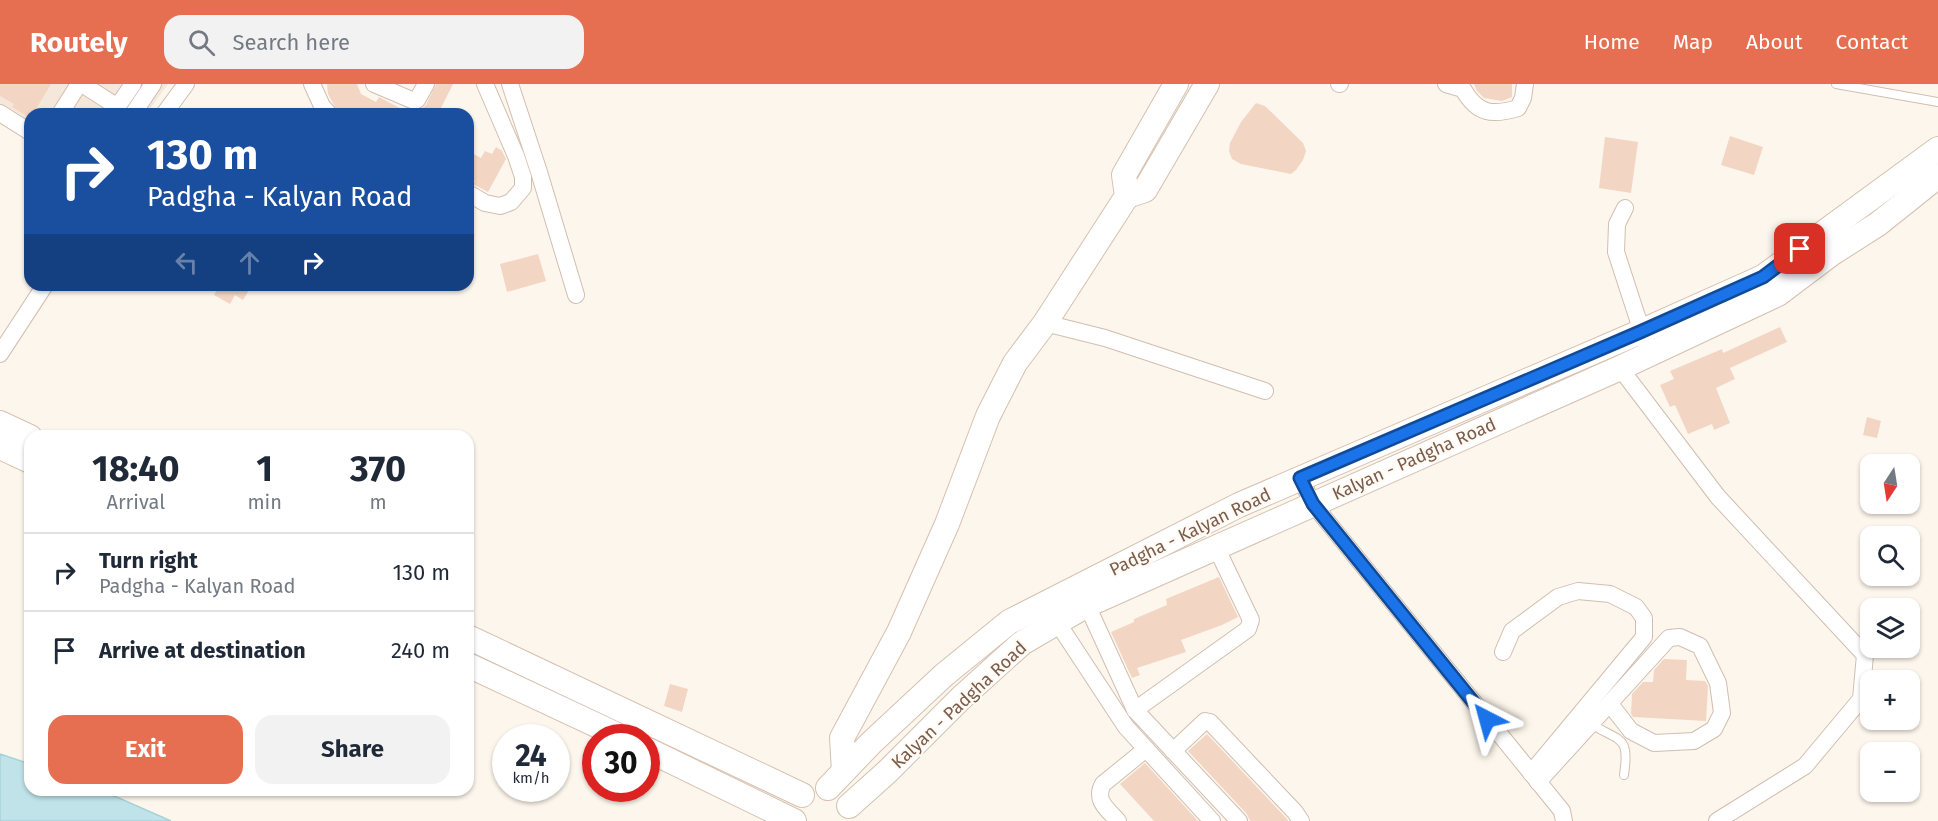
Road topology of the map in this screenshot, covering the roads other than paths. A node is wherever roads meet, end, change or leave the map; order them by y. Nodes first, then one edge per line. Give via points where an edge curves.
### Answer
1 (81, 84) edge
2 (133, 84) edge
3 (153, 84) edge
4 (186, 84) edge
5 (312, 84) edge
6 (374, 84) edge
7 (426, 84) edge
8 (485, 84) edge
9 (510, 84) edge
10 (1176, 84) edge
11 (1207, 84) edge
12 (1447, 84) edge
13 (1525, 84) edge
14 (1836, 84) edge
15 (1469, 91) edge
16 (1938, 102) edge
17 (0, 104) edge
18 (64, 108) edge
19 (137, 108) edge
20 (168, 108) edge
21 (324, 108) edge
22 (0, 113) edge
23 (24, 118) edge
24 (24, 128) edge
25 (1139, 148) junction
26 (1162, 161) junction
27 (1936, 161) edge
28 (531, 174) junction
29 (1127, 196) junction
30 (474, 197) edge
31 (1864, 204) junction
32 (1625, 208) dead end
33 (1878, 224) junction
34 (1825, 244) junction
35 (41, 291) edge
36 (576, 295) dead end
37 (1045, 323) junction
38 (1645, 342) junction
39 (0, 354) edge
40 (1620, 368) junction
41 (1265, 391) dead end
42 (0, 423) edge
43 (24, 434) edge
44 (0, 447) edge
45 (24, 458) edge
46 (1300, 478) junction
47 (1313, 504) junction
48 (1239, 505) junction
49 (1250, 532) junction
50 (1216, 547) junction
51 (1084, 595) junction
52 (1057, 622) junction
53 (474, 641) edge
54 (1503, 652) dead end
55 (474, 668) edge
56 (1610, 704) junction
57 (1135, 710) junction
58 (594, 724) edge
59 (1591, 724) junction
60 (1146, 749) junction
61 (1173, 751) junction
62 (660, 756) edge
63 (844, 771) junction
64 (1624, 776) dead end
65 (1534, 777) junction
66 (828, 788) junction
67 (802, 795) junction
68 (853, 816) edge
69 (794, 821) edge
70 (1118, 821) edge
71 (1212, 821) edge
72 (1239, 821) edge
73 (1301, 821) edge
74 (1564, 821) edge
75 (1717, 821) edge

1 - 2 street via 113,104 120,103
1 - 18 street
3 - 19 street
4 - 20 street
5 - 21 street
6 - 7 street via 414,101
8 - 28 street
9 - 28 street
10 - 25 main road
11 - 26 main road
12 - 15 street
13 - 15 street via 1518,108 1506,112 1485,111 1470,102
14 - 16 lane
17 - 23 street
22 - 24 street
25 - 26 main road
25 - 29 main road via 1124,175
26 - 29 main road via 1145,190
27 - 31 main road, Padgha - Kalyan Road
27 - 33 main road
28 - 30 street via 511,202 500,206
28 - 36 street
29 - 37 main road
31 - 33 main road
31 - 34 main road, Padgha - Kalyan Road
32 - 38 street via 1617,224 1616,252
33 - 34 main road
34 - 38 main road, Padgha - Kalyan Road via 1770,286
35 - 39 street
37 - 41 street via 1106,338
37 - 63 main road via 1015,363 988,416 947,524 899,632 842,738
38 - 40 main road, Kalyan - Padgha Road
38 - 46 main road, Padgha - Kalyan Road
40 - 47 main road, Kalyan - Padgha Road
40 - 75 street via 1718,497 1865,655 1861,699 1804,766
42 - 43 main road
44 - 45 main road
46 - 47 street
46 - 48 main road, Padgha - Kalyan Road
47 - 49 main road, Kalyan - Padgha Road
47 - 65 street
48 - 49 main road
48 - 51 main road, Padgha - Kalyan Road
49 - 50 main road, Kalyan - Padgha Road
50 - 51 main road, Kalyan - Padgha Road
50 - 57 street via 1251,620 1248,629
51 - 52 main road, Kalyan - Padgha Road
51 - 57 street
51 - 63 main road, Padgha - Kalyan Road via 1009,622 944,675
52 - 60 street via 1126,728
52 - 68 main road, Kalyan - Padgha Road via 1022,643 961,698 887,772
53 - 67 main road
54 - 65 street via 1512,632 1558,597 1578,591 1610,594 1636,607 1644,618 1644,637
55 - 58 main road
56 - 56 street via 1670,638 1680,637 1700,646 1718,683 1722,713 1714,729 1694,741 1654,743 1631,731
56 - 59 street
57 - 61 street
59 - 64 lane via 1621,741 1626,749
59 - 65 street
60 - 70 street via 1103,783 1099,791 1101,802
60 - 71 street
61 - 72 street
61 - 73 street via 1205,721 1210,722
62 - 69 main road
63 - 66 main road, Padgha - Kalyan Road
65 - 74 street via 1562,811
66 - 67 main road
66 - 68 main road via 844,798
67 - 69 main road via 796,803

